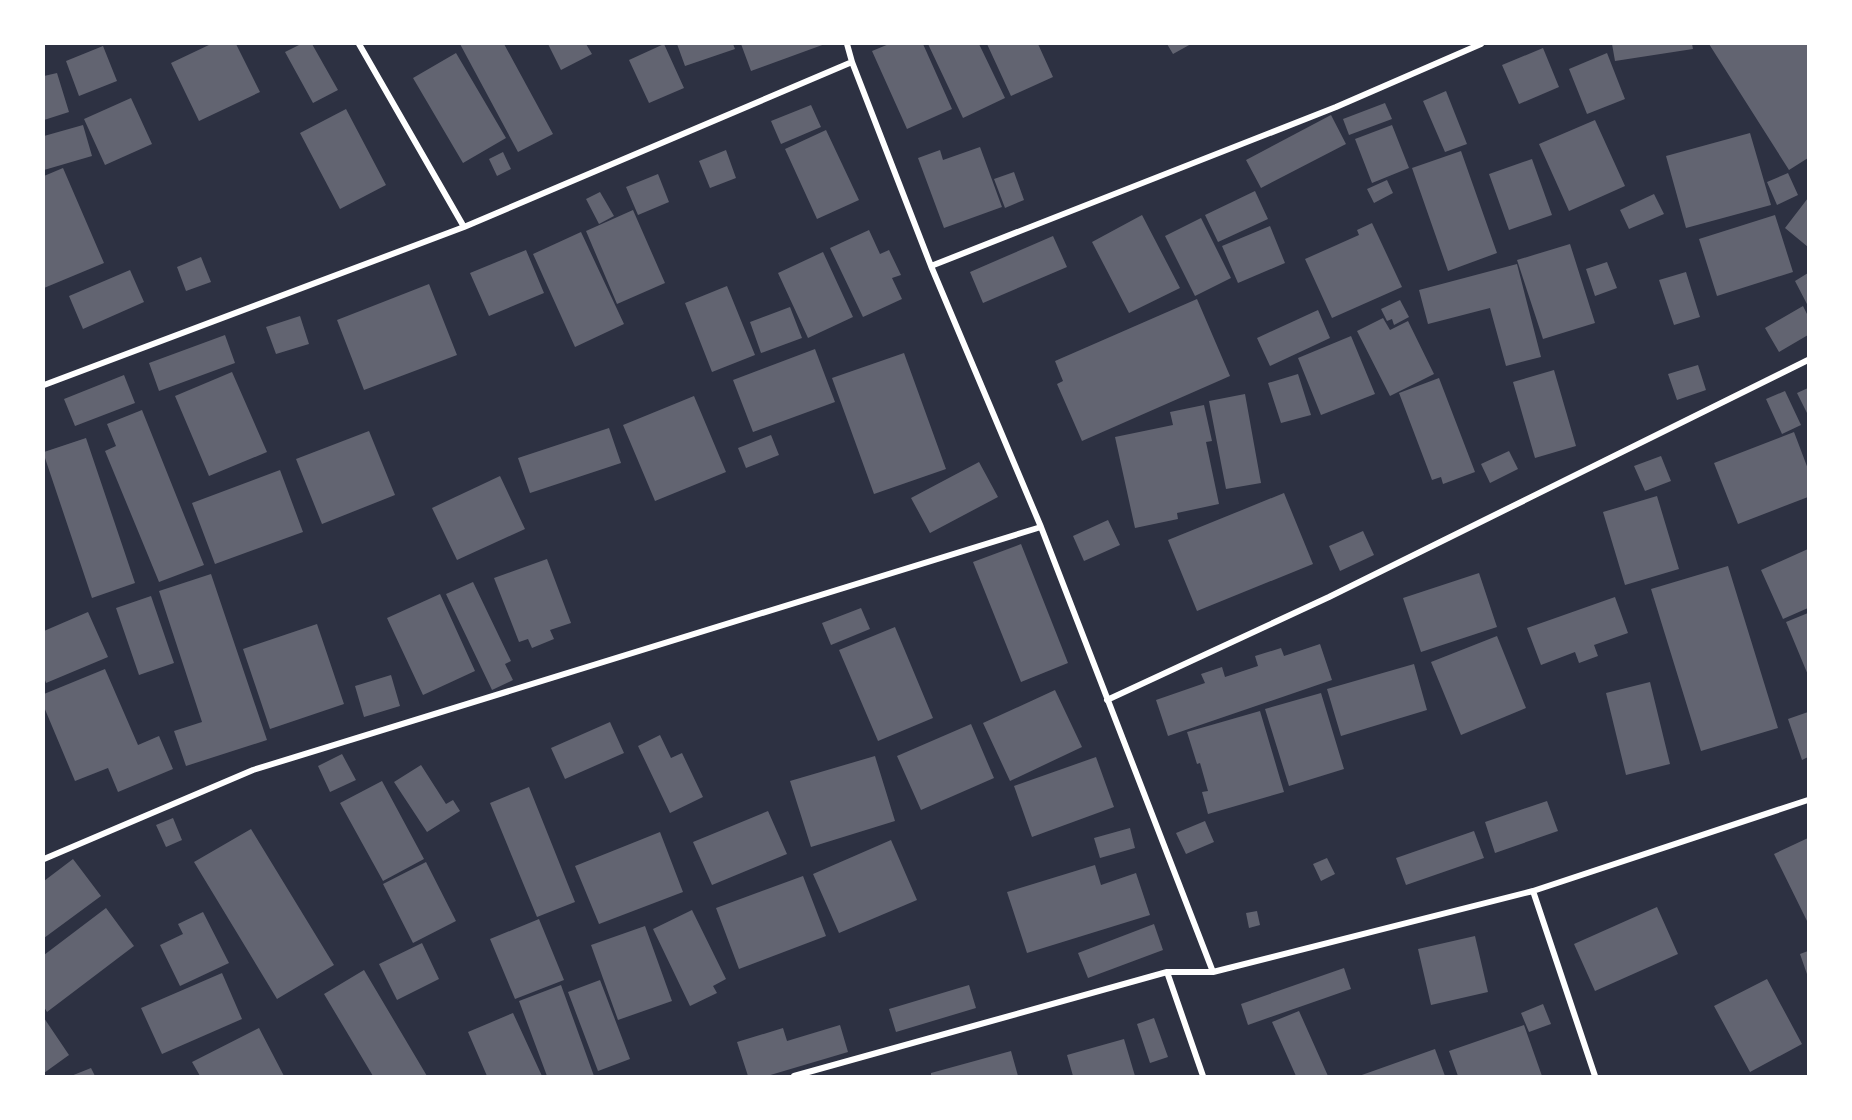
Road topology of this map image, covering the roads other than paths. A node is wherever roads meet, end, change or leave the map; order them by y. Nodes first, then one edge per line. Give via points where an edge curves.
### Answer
1 (358, 44) edge
2 (847, 44) edge
3 (1481, 44) edge
4 (852, 62) junction
5 (464, 228) junction
6 (931, 266) junction
7 (1809, 360) edge
8 (44, 385) edge
9 (1041, 527) junction
10 (1107, 700) junction
11 (1809, 800) edge
12 (44, 859) edge
13 (1533, 891) junction
14 (1167, 972) junction
15 (1213, 972) junction
16 (794, 1077) edge
17 (1203, 1077) edge
18 (1595, 1077) edge

1 - 5 street
2 - 4 street
3 - 6 street via 1336,106
4 - 5 street
4 - 6 street
5 - 8 street
6 - 9 street
7 - 10 street via 1329,597
9 - 10 street
9 - 12 street via 253,770
10 - 15 street
11 - 13 street
13 - 15 street
13 - 18 street
14 - 15 street
14 - 16 street
14 - 17 street

